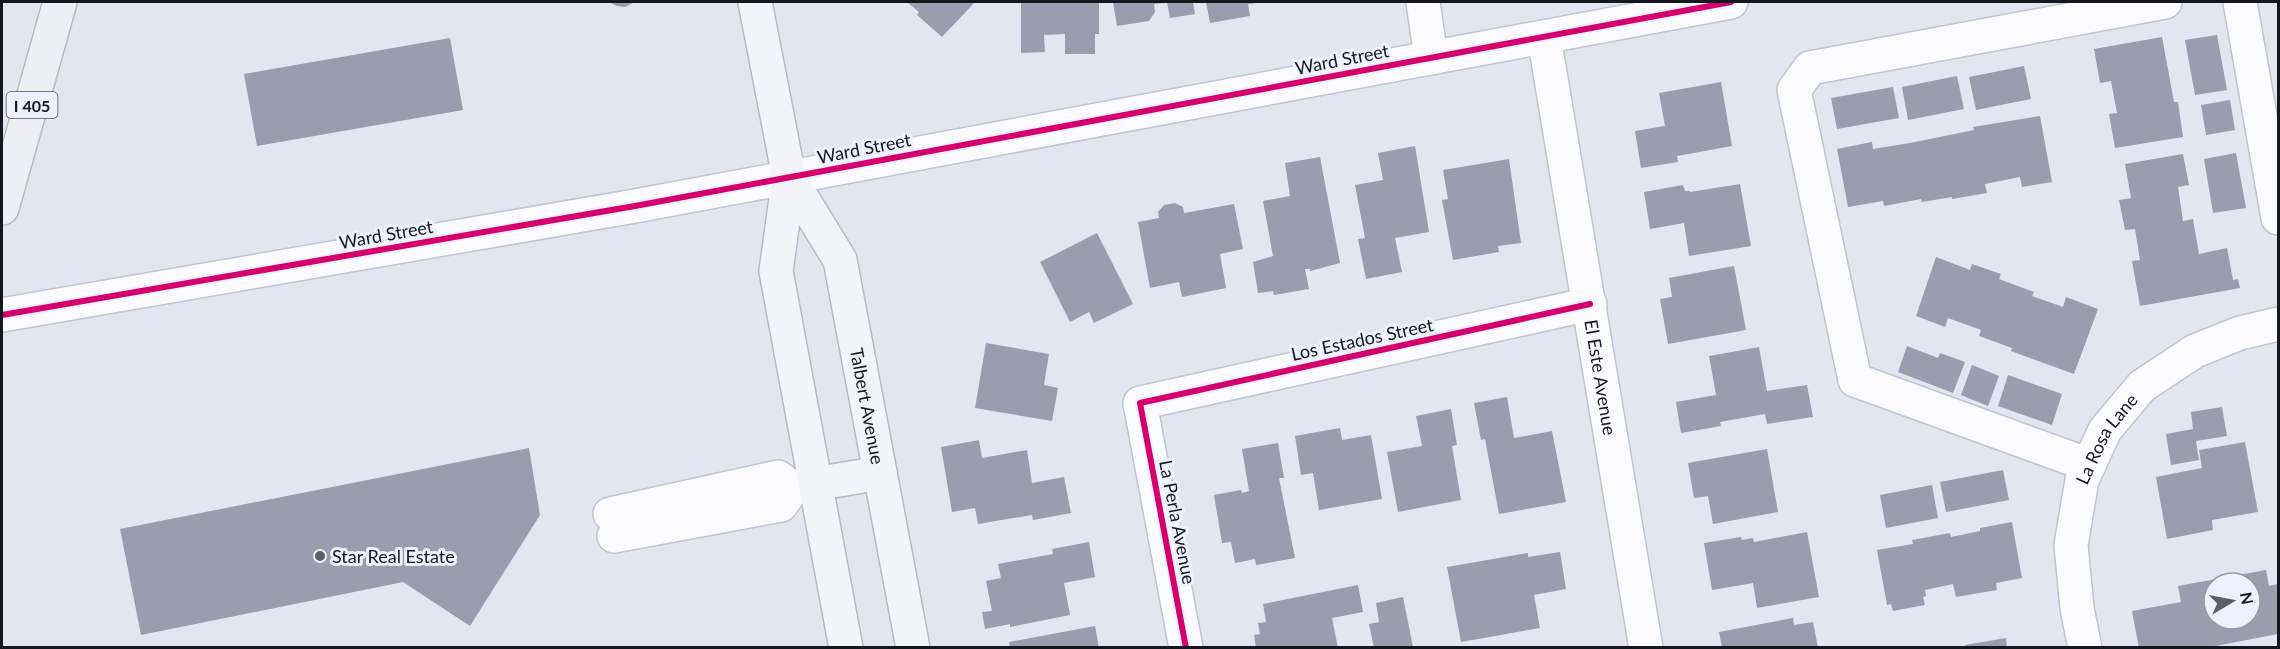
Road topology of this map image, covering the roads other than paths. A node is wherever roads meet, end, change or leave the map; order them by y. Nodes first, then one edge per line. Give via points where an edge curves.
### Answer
1 (60, 2) edge
2 (755, 2) edge
3 (1423, 2) edge
4 (1731, 2) edge
5 (2165, 2) edge
6 (2240, 2) edge
7 (1544, 37) junction
8 (1431, 58) junction
9 (789, 177) junction
10 (2, 208) edge
11 (2278, 218) edge
12 (1590, 304) junction
13 (2, 315) edge
14 (2278, 324) edge
15 (1140, 403) joint
16 (2089, 465) junction
17 (880, 473) junction
18 (804, 486) junction
19 (612, 525) dead end
20 (846, 648) edge
21 (913, 648) edge
22 (1186, 648) edge
23 (1646, 648) edge
24 (2085, 648) edge

1 - 10 highway, I 405
2 - 9 main road, Talbert Avenue
3 - 8 street
4 - 7 street, Ward Street
5 - 16 street via 1810,68 1794,90 1855,380
6 - 11 street
7 - 8 street, Ward Street
7 - 12 street, El Este Avenue
8 - 9 street, Ward Street
9 - 13 street, Ward Street
9 - 17 main road, Talbert Avenue via 840,260
9 - 18 main road, Talbert Avenue via 776,271
12 - 15 street, Los Estados Street
12 - 23 street, El Este Avenue
14 - 16 street, La Rosa Lane via 2240,333 2195,351 2142,386 2105,430
15 - 22 street, La Perla Avenue
16 - 24 street, La Rosa Lane via 2082,480 2071,545
17 - 18 main road
17 - 21 main road, Talbert Avenue
18 - 19 street via 781,505
18 - 20 main road, Talbert Avenue

